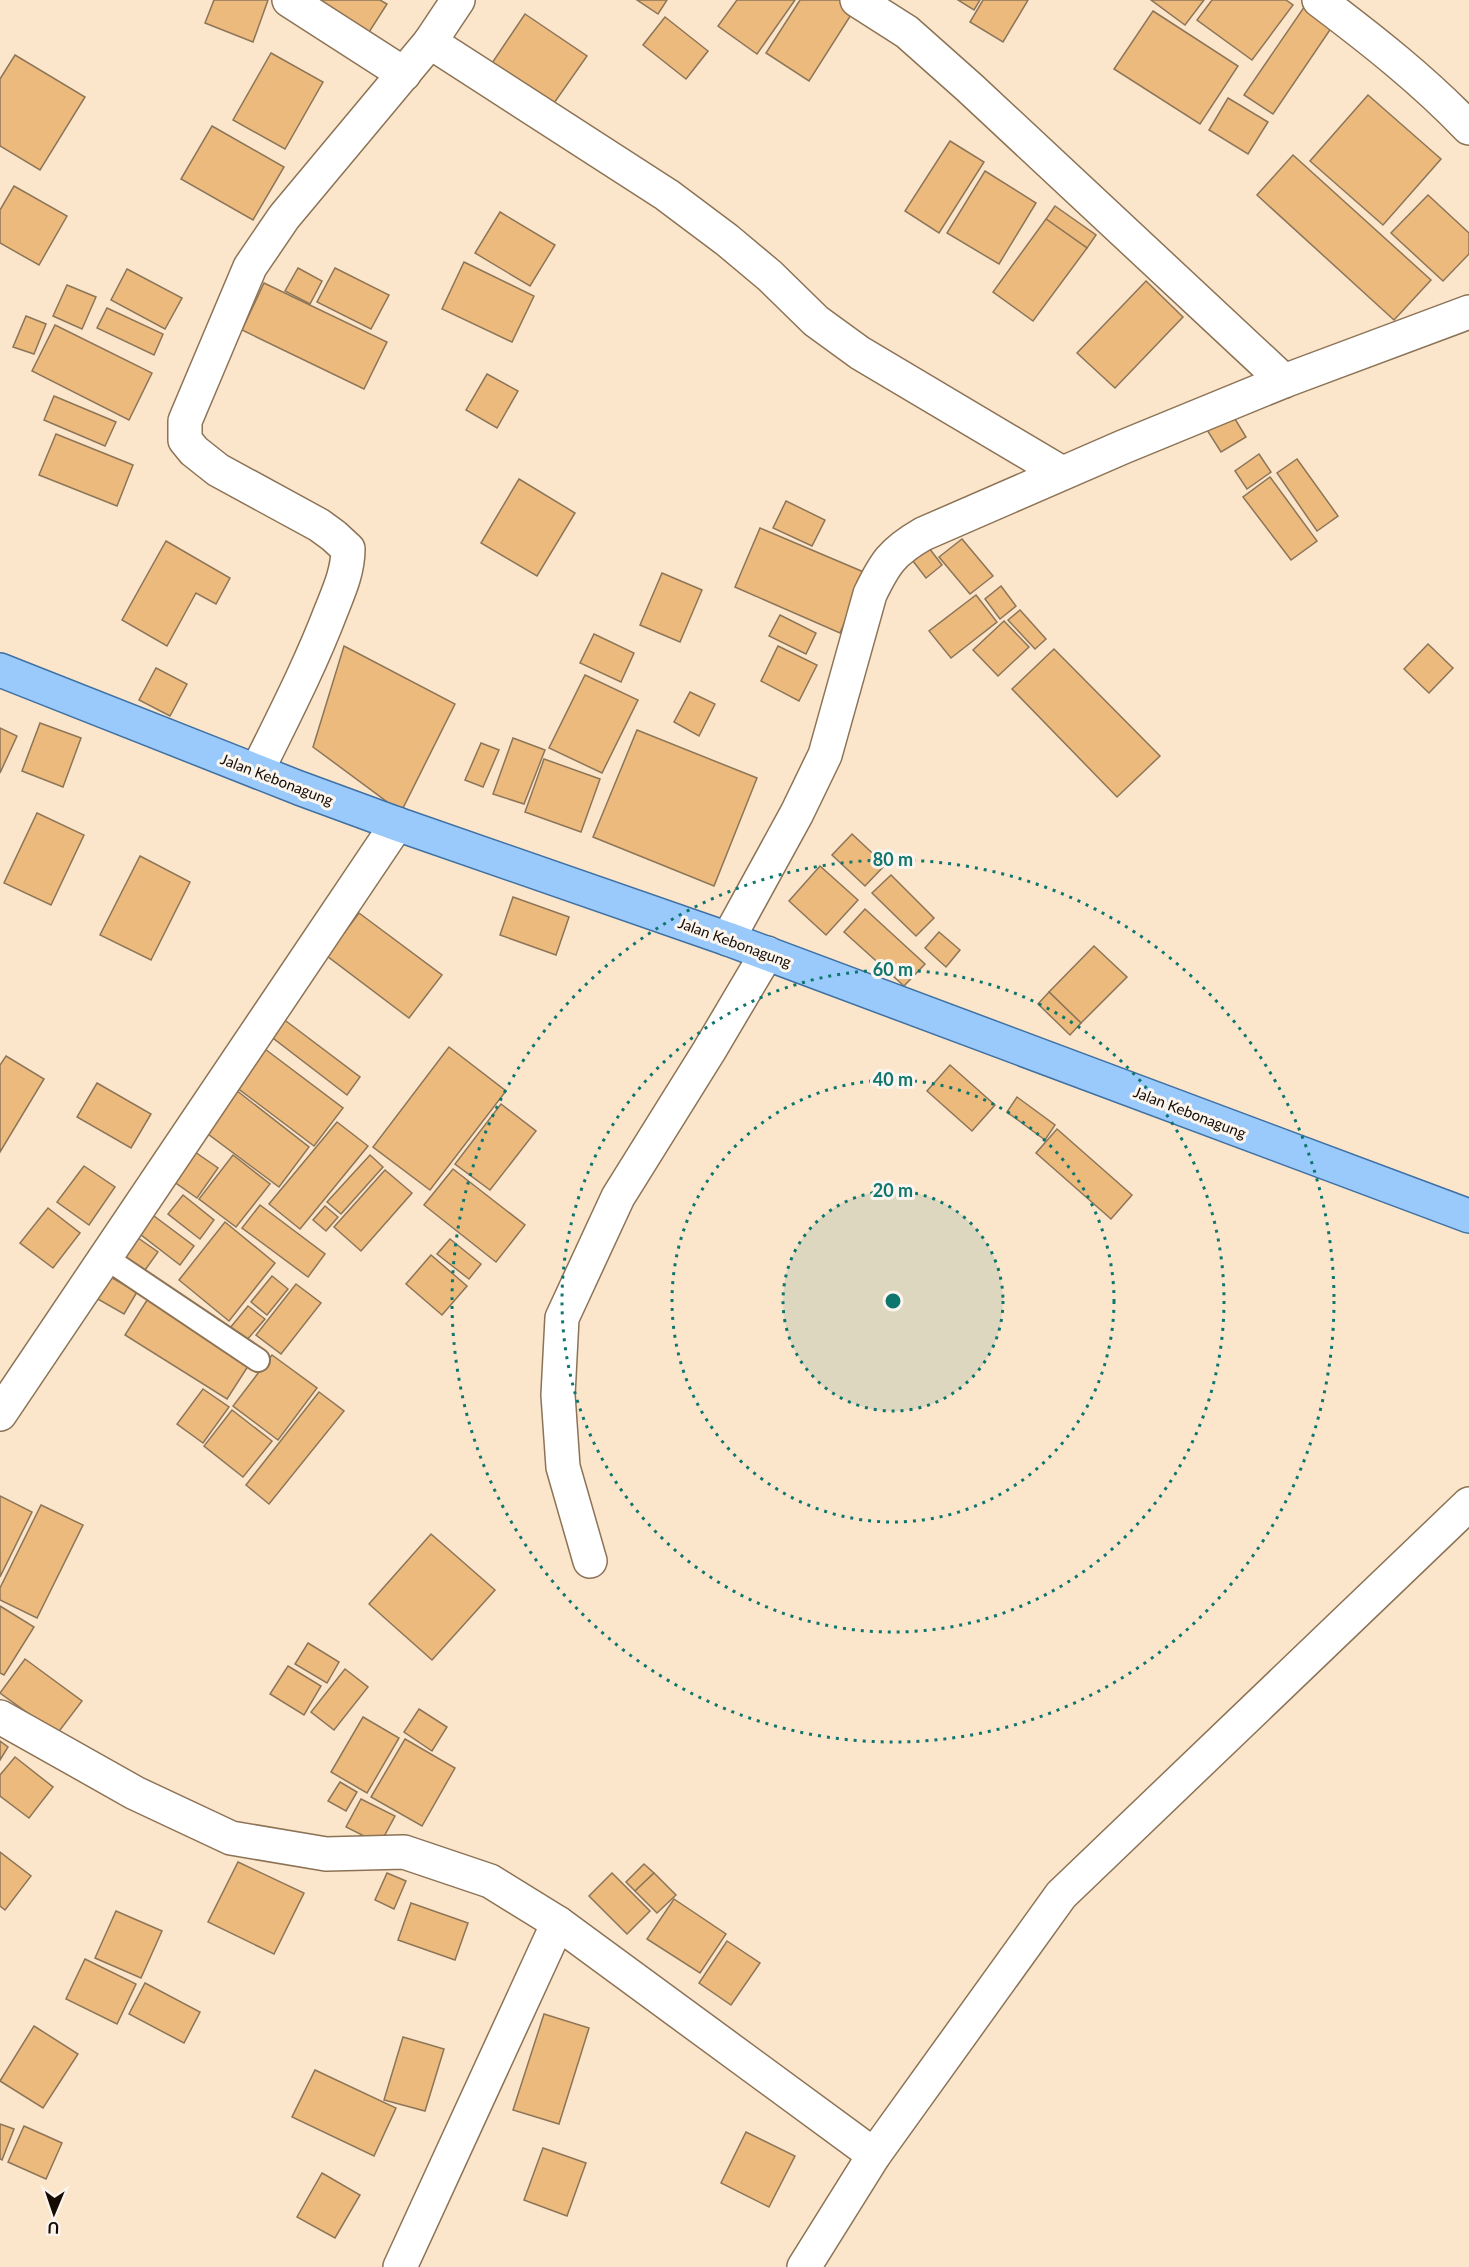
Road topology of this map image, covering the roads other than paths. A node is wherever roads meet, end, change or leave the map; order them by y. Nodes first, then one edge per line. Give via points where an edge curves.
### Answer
1 (289, 0) edge
2 (458, 0) edge
3 (857, 0) edge
4 (1319, 0) edge
5 (430, 42) junction
6 (404, 74) junction
7 (1469, 128) edge
8 (1469, 312) edge
9 (1284, 381) junction
10 (1062, 473) junction
11 (0, 670) edge
12 (257, 771) junction
13 (397, 824) junction
14 (728, 939) junction
15 (767, 953) junction
16 (1469, 1216) edge
17 (106, 1258) junction
18 (258, 1360) dead end
19 (3, 1403) edge
20 (1469, 1504) edge
21 (590, 1561) dead end
22 (0, 1717) edge
23 (558, 1923) junction
24 (874, 2155) junction
25 (400, 2267) edge
26 (804, 2267) edge

1 - 6 street
2 - 5 street
3 - 9 street via 907,32 970,88
4 - 7 street via 1403,65
5 - 6 street
5 - 10 street via 667,195 727,240 816,321 860,353
6 - 12 street via 284,217 250,267 185,421 185,440 208,463 319,525 348,549 342,582 320,641
8 - 9 street
9 - 10 street
10 - 14 street via 923,534 900,547 880,572 870,594 825,755
11 - 12 main road, Jalan Kebonagung
12 - 13 main road, Jalan Kebonagung
13 - 14 main road, Jalan Kebonagung
13 - 17 street
14 - 15 main road, Jalan Kebonagung
15 - 16 main road, Jalan Kebonagung
15 - 21 street via 618,1197 562,1318 558,1395 563,1467
17 - 18 lane
17 - 19 street
20 - 24 street via 1061,1894
22 - 23 street via 135,1793 231,1838 326,1854 404,1852 490,1881
23 - 24 street
23 - 25 street
24 - 26 street

